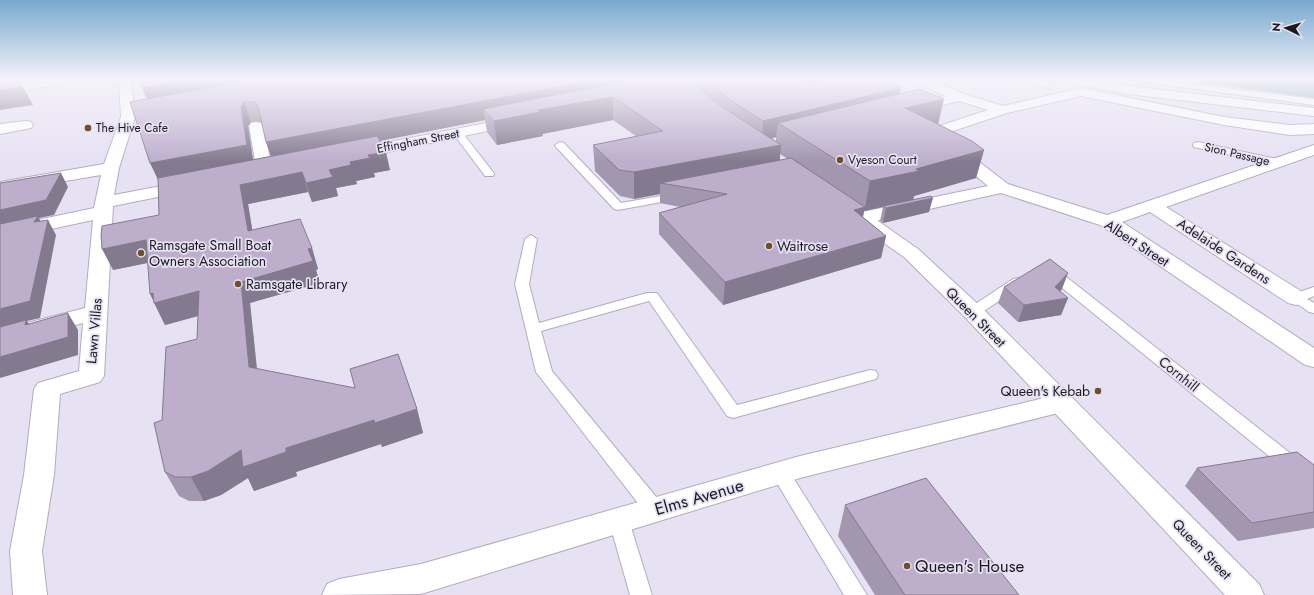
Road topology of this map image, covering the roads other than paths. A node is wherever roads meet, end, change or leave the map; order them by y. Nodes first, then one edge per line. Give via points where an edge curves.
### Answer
1 (127, 107) edge
2 (921, 107) edge
3 (992, 107) edge
4 (1017, 107) edge
5 (1154, 107) edge
6 (1270, 107) edge
7 (1003, 110) junction
8 (905, 111) edge
9 (1314, 112) edge
10 (143, 114) edge
11 (128, 117) junction
12 (531, 118) edge
13 (26, 124) dead end
14 (256, 126) edge
15 (0, 128) edge
16 (1314, 129) edge
17 (1290, 130) junction
18 (458, 133) junction
19 (560, 145) dead end
20 (1198, 145) dead end
21 (1314, 148) edge
22 (343, 156) edge
23 (1277, 162) junction
24 (111, 168) junction
25 (281, 169) edge
26 (489, 174) dead end
27 (204, 183) edge
28 (0, 187) edge
29 (1002, 188) junction
30 (692, 193) edge
31 (1151, 205) junction
32 (843, 206) edge
33 (104, 207) junction
34 (862, 218) junction
35 (1107, 221) junction
36 (0, 234) edge
37 (531, 239) dead end
38 (1305, 294) edge
39 (1314, 309) edge
40 (96, 312) junction
41 (973, 312) junction
42 (533, 329) junction
43 (0, 338) edge
44 (1314, 359) edge
45 (870, 375) dead end
46 (1061, 403) junction
47 (780, 474) junction
48 (1314, 482) edge
49 (655, 510) junction
50 (619, 521) junction
51 (30, 595) edge
52 (339, 595) edge
53 (641, 595) edge
54 (856, 595) edge
55 (1247, 595) edge

1 - 11 street
2 - 8 street
3 - 7 street
4 - 7 street
5 - 17 street via 1224,121
6 - 9 street
7 - 29 street, Albert Street via 932,133
10 - 11 street
11 - 24 street, Lawn Villas
12 - 18 street, Effingham Street
13 - 15 street
14 - 25 street via 257,173
16 - 17 street
17 - 21 street, Adelaide Gardens
18 - 22 street, Effingham Street
18 - 26 lane
19 - 30 lane via 618,207
20 - 23 lane, Sion Passage
21 - 23 street, Adelaide Gardens
23 - 31 street, Adelaide Gardens
24 - 28 street
24 - 33 street, Lawn Villas
27 - 33 street
29 - 34 street
29 - 35 street, Albert Street
31 - 35 street, Adelaide Gardens
31 - 38 street, Adelaide Gardens
32 - 34 street, Queen Street
33 - 36 street
33 - 40 street, Lawn Villas
34 - 41 street, Queen Street via 911,253
35 - 44 street, Albert Street
37 - 42 lane via 522,284
38 - 39 lane
40 - 43 street
40 - 51 street, Lawn Villas via 90,376 46,389 39,475 26,551
41 - 46 street, Queen Street
41 - 48 lane, Cornhill via 1037,270
42 - 45 lane via 652,296 733,412
42 - 49 lane via 544,372
46 - 47 street, Elms Avenue
46 - 55 street, Queen Street
47 - 49 street, Elms Avenue
47 - 54 lane
49 - 50 street, Elms Avenue
50 - 52 street, Elms Avenue via 421,579
50 - 53 lane

